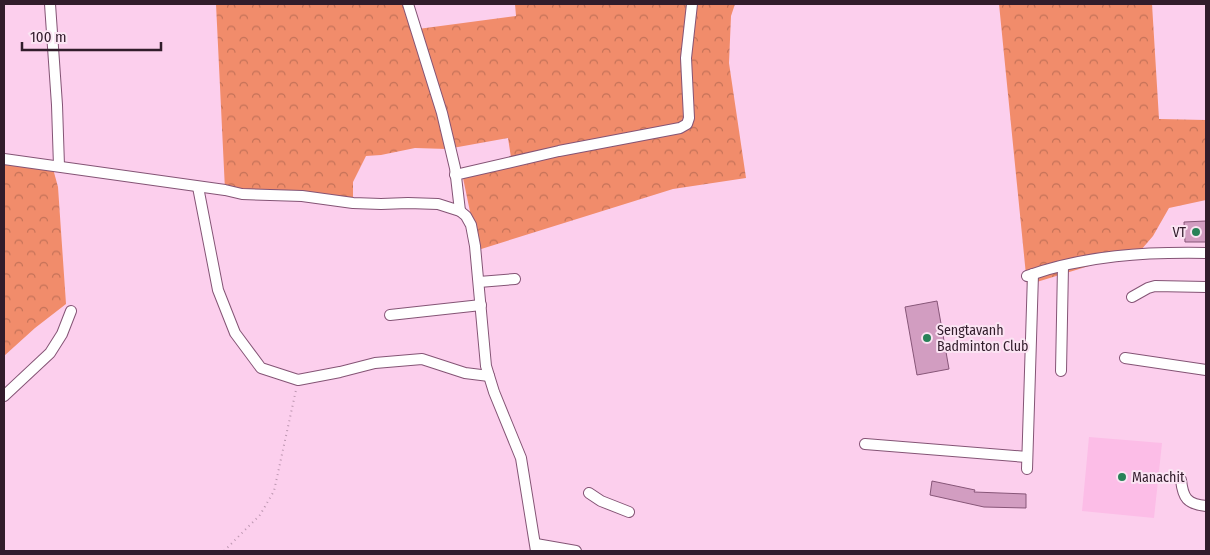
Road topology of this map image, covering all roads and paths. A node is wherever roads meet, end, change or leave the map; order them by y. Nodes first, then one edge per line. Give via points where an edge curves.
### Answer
1 (50, 4) edge
2 (408, 4) edge
3 (692, 4) edge
4 (4, 159) edge
5 (59, 166) junction
6 (455, 174) junction
7 (198, 187) junction
8 (460, 211) junction
9 (1206, 253) edge
10 (1063, 266) junction
11 (515, 279) dead end
12 (479, 282) junction
13 (1206, 286) edge
14 (1132, 297) dead end
15 (481, 305) junction
16 (71, 311) dead end
17 (390, 315) dead end
18 (1125, 358) dead end
19 (1206, 370) edge
20 (1061, 371) dead end
21 (489, 376) junction
22 (298, 380) junction
23 (4, 396) edge
24 (865, 444) dead end
25 (1027, 457) junction
26 (1027, 468) dead end
27 (1181, 480) dead end
28 (590, 493) dead end
29 (1206, 506) edge
30 (629, 512) dead end
31 (536, 548) edge
32 (224, 551) edge
33 (576, 551) edge

1 - 5 street
2 - 6 street via 442,113
3 - 6 street via 686,58 687,124
4 - 5 street
5 - 7 street
6 - 8 street
7 - 8 street via 353,203 438,204
7 - 22 street via 218,290 235,333 261,368
8 - 12 street via 471,225
9 - 10 street via 1155,252 1103,257
10 - 20 street
10 - 25 street via 1030,275
11 - 12 street
12 - 15 street
13 - 14 street via 1155,286
15 - 17 street
15 - 21 street
16 - 23 street via 50,353
18 - 19 street
21 - 22 street via 465,373 422,359 375,363
21 - 31 street via 520,458
22 - 32 path via 274,491 260,515
24 - 25 street
25 - 26 street
27 - 29 street via 1190,502
28 - 30 street
31 - 33 street

